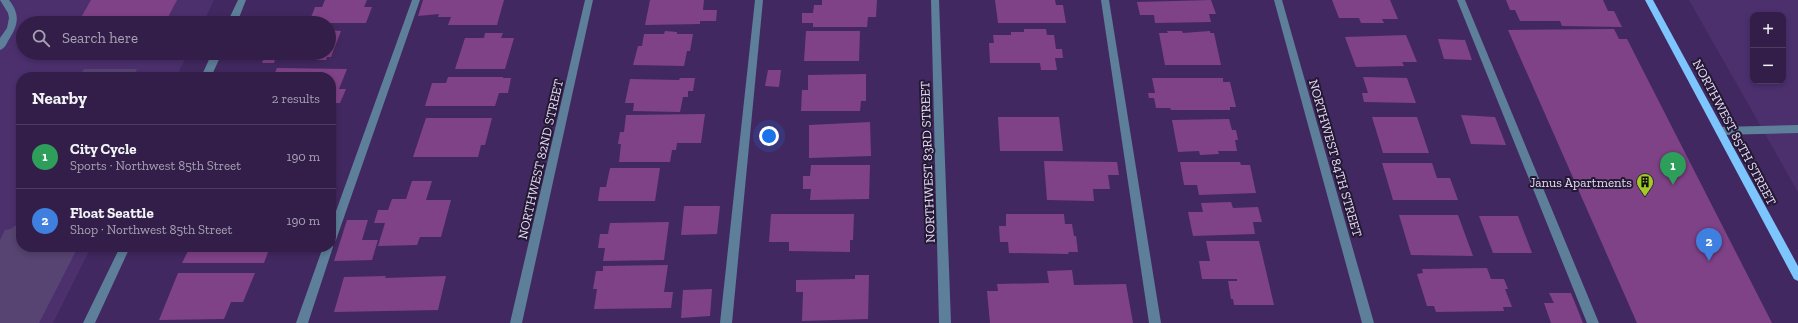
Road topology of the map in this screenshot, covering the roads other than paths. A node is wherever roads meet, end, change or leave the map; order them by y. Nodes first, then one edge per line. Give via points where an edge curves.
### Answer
1 (4, 0) edge
2 (242, 0) edge
3 (416, 0) edge
4 (589, 0) edge
5 (758, 0) edge
6 (935, 0) edge
7 (1105, 0) edge
8 (1278, 0) edge
9 (1461, 0) edge
10 (1649, 0) edge
11 (235, 16) edge
12 (0, 46) edge
13 (214, 60) edge
14 (208, 72) edge
15 (1798, 129) edge
16 (1720, 131) junction
17 (336, 226) edge
18 (123, 252) edge
19 (326, 252) edge
20 (1798, 276) edge
21 (89, 323) edge
22 (302, 323) edge
23 (516, 323) edge
24 (726, 323) edge
25 (945, 323) edge
26 (1155, 323) edge
27 (1368, 323) edge
28 (1593, 323) edge

1 - 12 street via 14,13 14,20
2 - 11 street
3 - 17 street
4 - 23 street, NORTHWEST 82ND STREET
5 - 24 street
6 - 25 street, NORTHWEST 83RD STREET
7 - 26 street
8 - 27 street, NORTHWEST 84TH STREET
9 - 28 street
10 - 16 main road, NORTHWEST 85TH STREET
13 - 14 street
15 - 16 street
16 - 20 main road, NORTHWEST 85TH STREET
18 - 21 street
19 - 22 street

